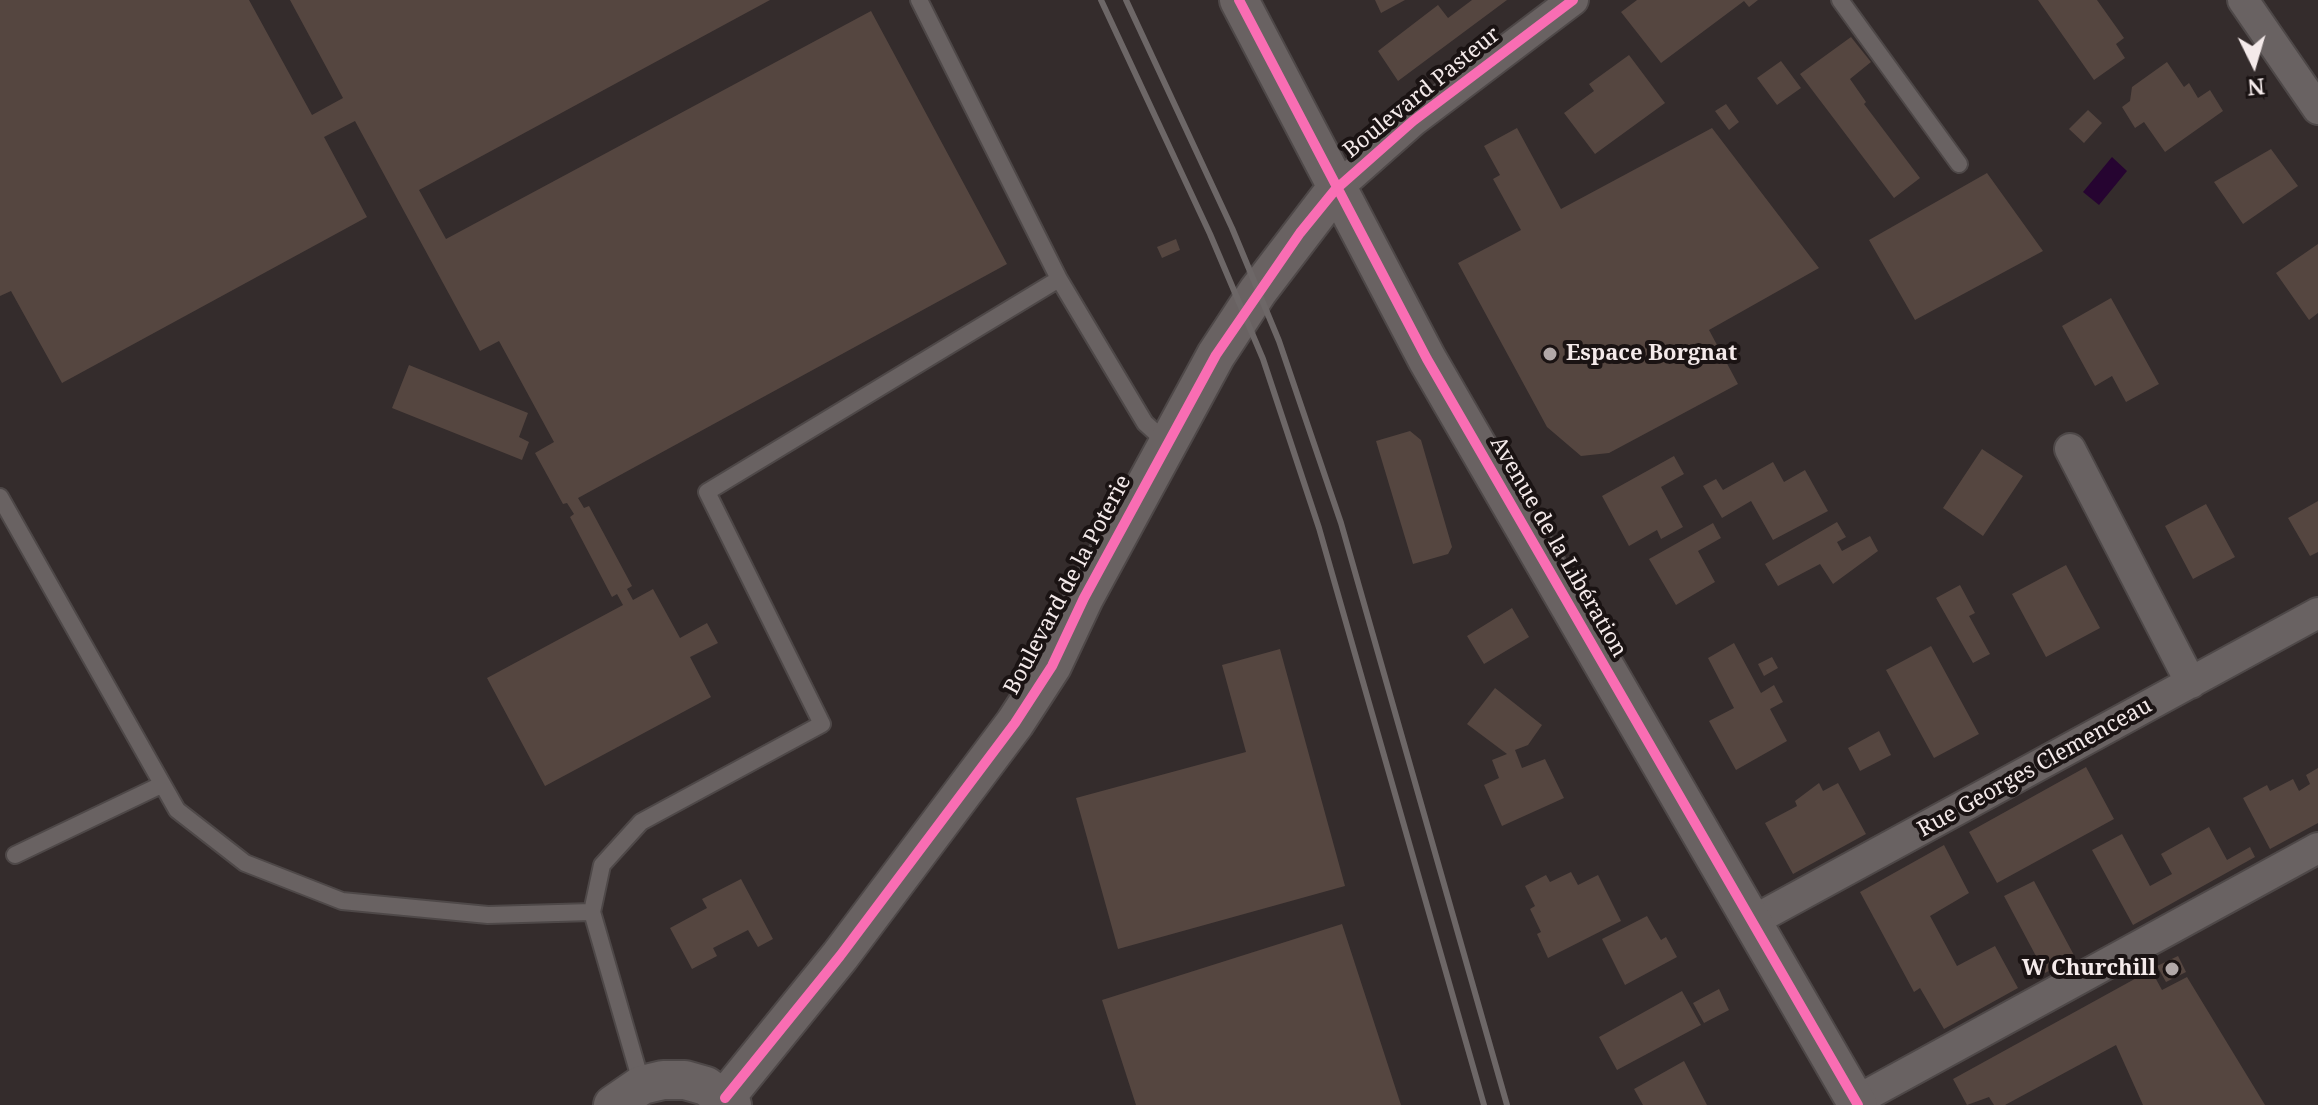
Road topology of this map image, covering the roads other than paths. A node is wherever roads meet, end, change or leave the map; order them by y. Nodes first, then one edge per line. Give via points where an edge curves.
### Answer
1 (919, 0) edge
2 (1239, 0) edge
3 (1573, 0) edge
4 (1840, 0) edge
5 (2243, 0) edge
6 (2318, 109) edge
7 (1959, 164) dead end
8 (1335, 190) junction
9 (1059, 279) junction
10 (1167, 443) junction
11 (2070, 449) dead end
12 (0, 497) edge
13 (2318, 613) edge
14 (2191, 683) junction
15 (161, 785) junction
16 (2318, 848) edge
17 (15, 855) dead end
18 (592, 912) junction
19 (1751, 922) junction
20 (628, 1095) edge
21 (728, 1101) edge
22 (1857, 1103) edge

1 - 9 lane
2 - 8 street, Avenue de la Libération
3 - 8 street, Boulevard Pasteur via 1413,121
4 - 7 lane
5 - 6 street
8 - 10 street, Boulevard de la Poterie via 1258,291
8 - 19 street, Avenue de la Libération
9 - 10 lane via 1145,423
9 - 18 lane via 707,492 822,724 641,822 602,865
10 - 21 street, Boulevard de la Poterie via 1052,666 1015,723
11 - 14 street
12 - 15 lane
13 - 14 street, Rue Georges Clemenceau
14 - 19 street, Rue Georges Clemenceau
15 - 17 lane
15 - 18 lane via 177,810 245,863 342,901 488,915
16 - 22 street
18 - 20 lane
19 - 22 street, Avenue de la Libération
20 - 21 street via 685,1080

